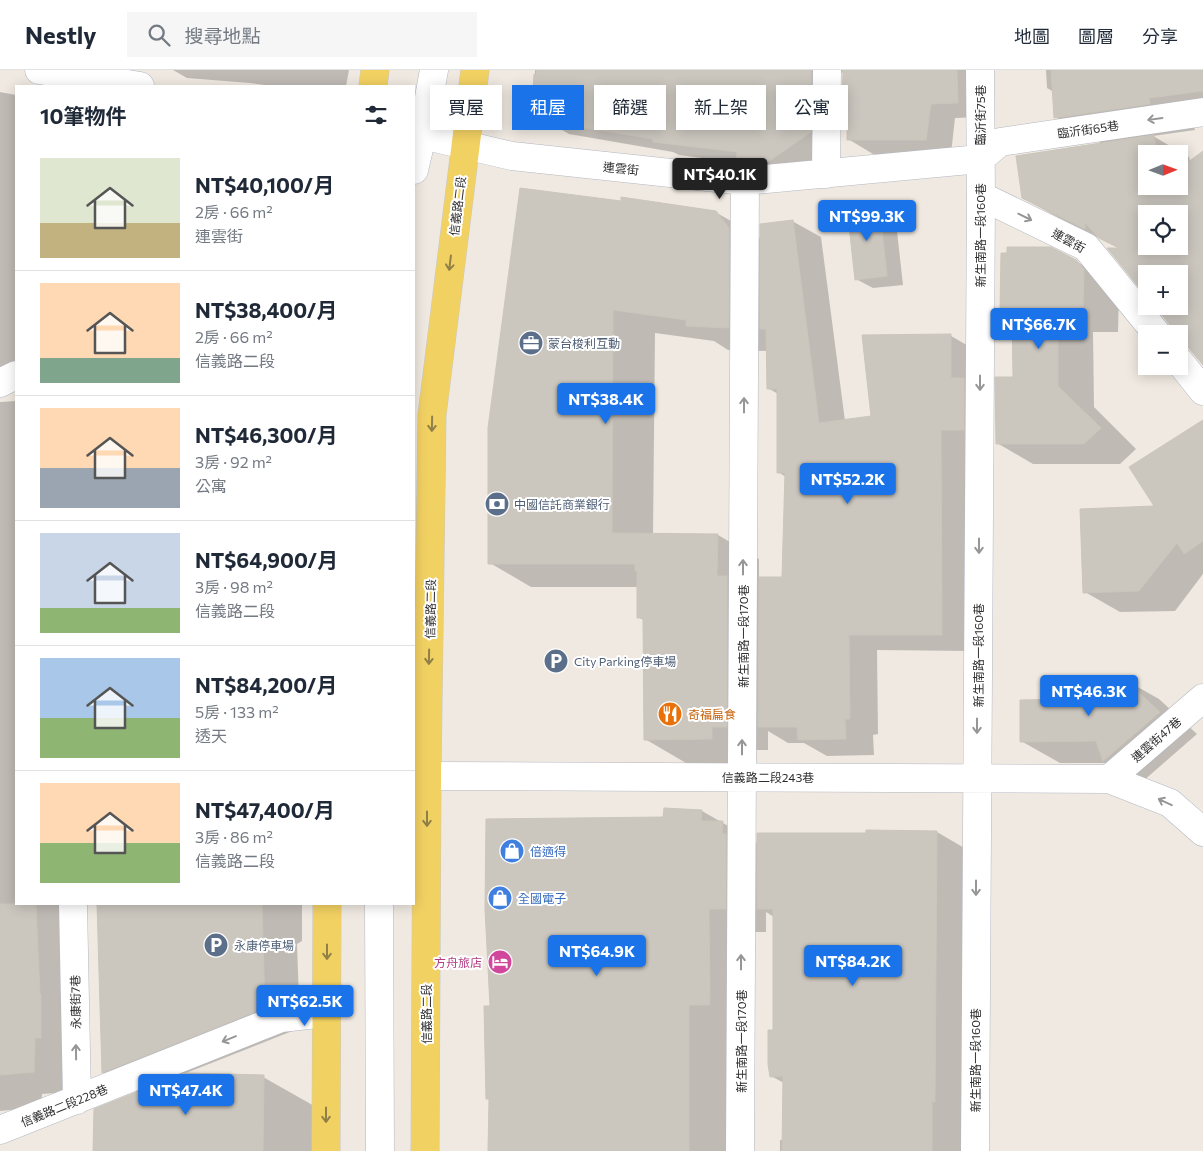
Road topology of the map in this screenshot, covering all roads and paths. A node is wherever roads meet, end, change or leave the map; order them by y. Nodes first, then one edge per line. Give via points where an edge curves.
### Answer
1 (39, 70) edge
2 (375, 70) edge
3 (434, 70) edge
4 (475, 70) edge
5 (827, 70) edge
6 (980, 70) edge
7 (79, 78) edge
8 (132, 85) edge
9 (373, 85) edge
10 (1203, 112) edge
11 (418, 134) edge
12 (465, 145) junction
13 (980, 159) junction
14 (415, 161) edge
15 (826, 174) junction
16 (744, 181) junction
17 (981, 196) junction
18 (1150, 325) edge
19 (1188, 372) edge
20 (15, 376) edge
21 (0, 383) edge
22 (1203, 391) edge
23 (1203, 698) edge
24 (427, 776) junction
25 (742, 777) junction
26 (977, 778) junction
27 (1109, 779) junction
28 (1203, 832) edge
29 (73, 905) edge
30 (327, 905) edge
31 (379, 905) edge
32 (326, 1013) junction
33 (77, 1100) junction
34 (0, 1130) edge
35 (326, 1151) edge
36 (380, 1151) edge
37 (425, 1151) edge
38 (740, 1151) edge
39 (975, 1151) edge

1 - 7 street
2 - 9 main road
3 - 11 street
4 - 12 main road, 信義路二段
5 - 15 street
6 - 13 street, 臨沂街75巷
7 - 8 street
10 -> 13 street, 臨沂街65巷 via 1000,142
11 - 12 street, 連雲街
11 - 14 street
12 - 16 street, 連雲街 via 512,156
12 -> 24 main road, 信義路二段 via 432,415
13 - 15 street, 連雲街
13 - 17 street, 新生南路一段160巷
15 - 16 street, 連雲街
25 -> 16 street, 新生南路一段170巷
17 -> 18 street, 連雲街 via 1086,247
17 -> 26 street, 新生南路一段160巷
19 - 22 street
20 - 21 street
23 - 27 street, 連雲街47巷
24 - 25 street, 信義路二段243巷
24 -> 37 main road, 信義路二段
25 - 26 street, 信義路二段243巷
38 -> 25 street, 新生南路一段170巷
26 - 27 street, 信義路二段243巷
26 -> 39 street, 新生南路一段160巷
28 -> 27 street via 1170,804
33 -> 29 street, 永康街7巷
30 -> 32 main road
31 - 36 street
32 -> 33 street, 信義路二段228巷 via 281,1018
32 -> 35 main road
33 - 34 street, 信義路二段228巷

